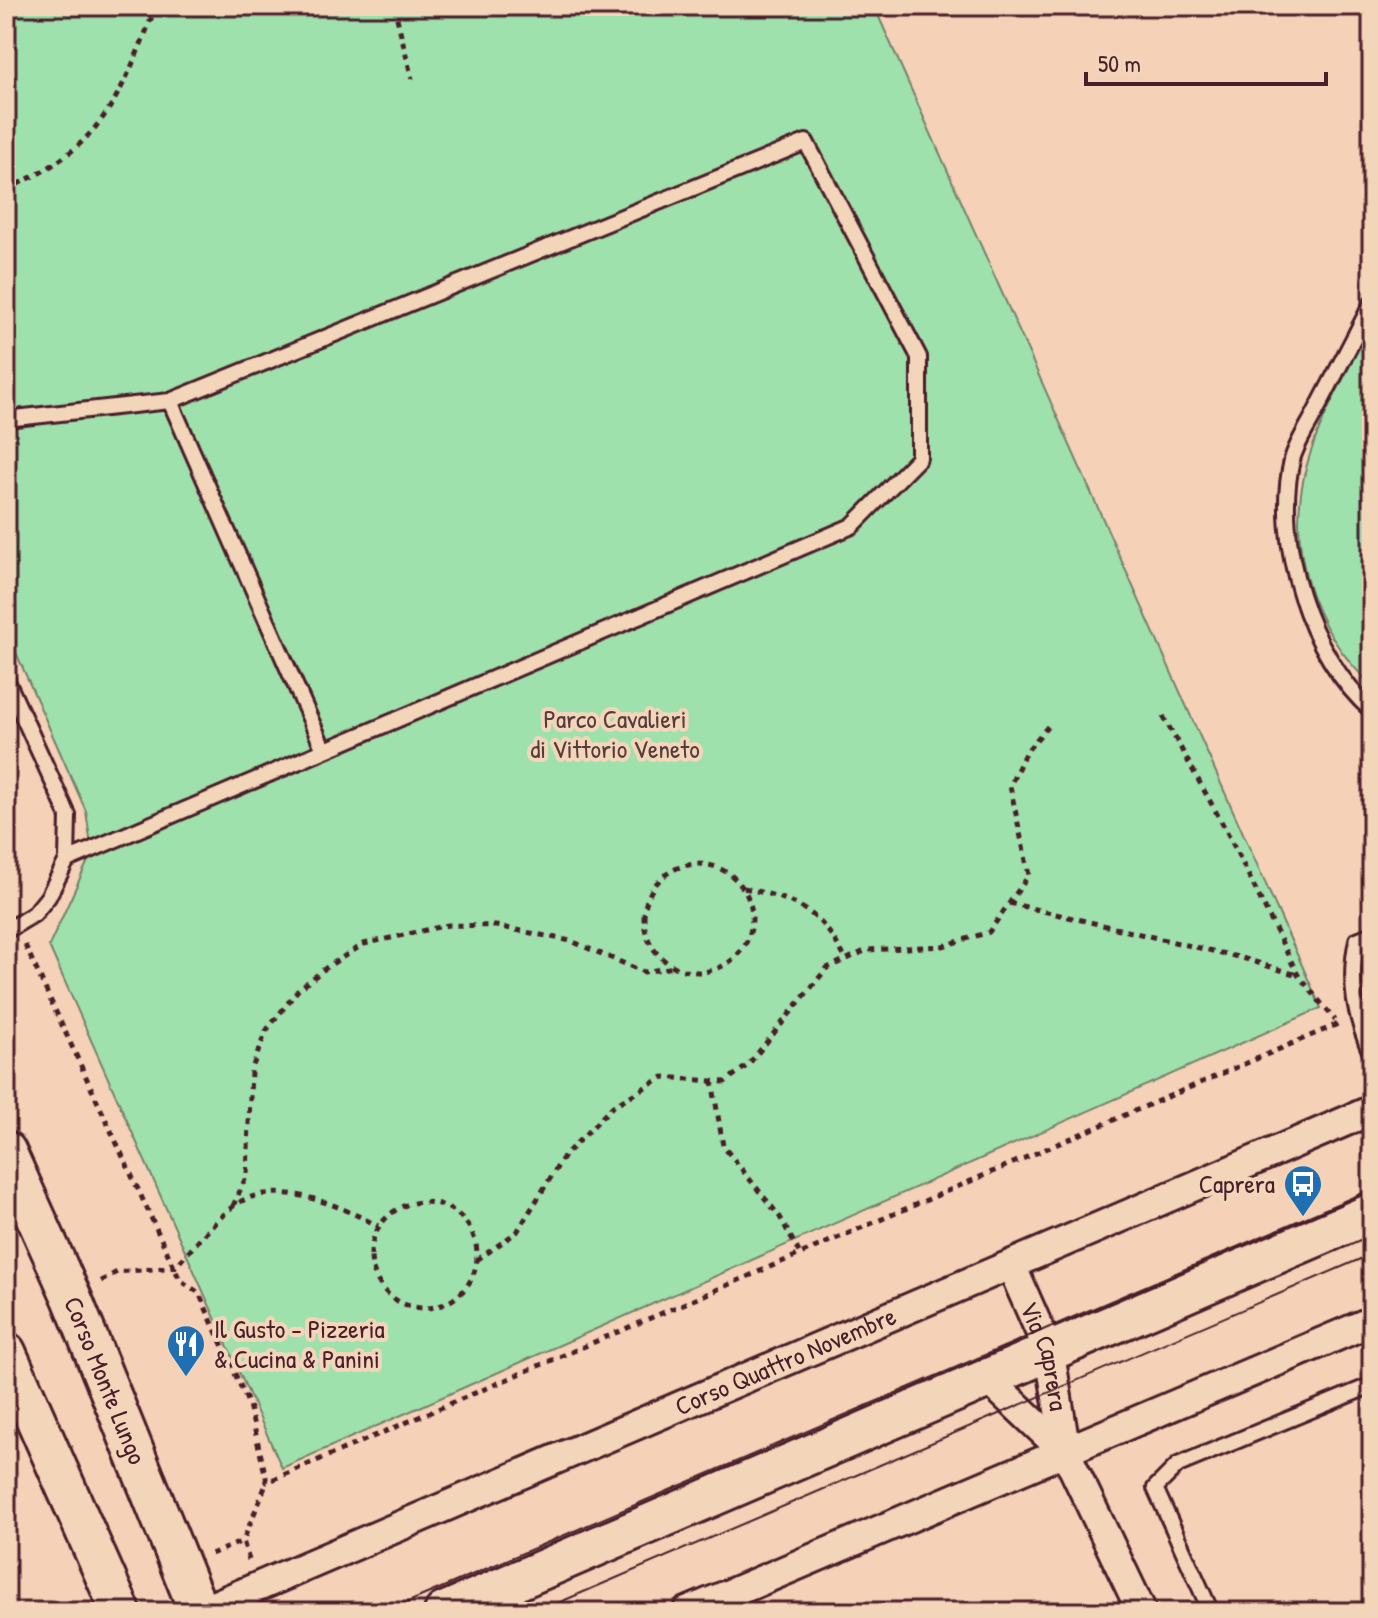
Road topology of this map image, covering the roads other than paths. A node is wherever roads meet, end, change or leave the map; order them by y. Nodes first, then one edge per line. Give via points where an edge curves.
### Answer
1 (1372, 303) edge
2 (170, 401) junction
3 (6, 419) edge
4 (6, 679) edge
5 (1372, 711) edge
6 (324, 750) junction
7 (67, 860) junction
8 (11, 928) edge
9 (1372, 934) edge
10 (1372, 1056) edge
11 (1372, 1110) edge
12 (6, 1151) edge
13 (1372, 1213) edge
14 (1011, 1265) junction
15 (1372, 1321) edge
16 (6, 1352) edge
17 (1050, 1354) junction
18 (988, 1379) junction
19 (1372, 1385) edge
20 (1066, 1453) junction
21 (121, 1612) edge
22 (199, 1612) edge
23 (444, 1612) edge
24 (687, 1612) edge
25 (1142, 1612) edge
26 (1211, 1612) edge

1 - 5 lane via 1292,458 1285,514 1295,577 1328,656
2 - 3 lane
2 - 6 lane
2 - 6 lane via 806,142 919,357 919,458 852,526
4 - 7 lane via 68,815
6 - 7 lane
7 - 8 lane via 48,897 34,914
9 - 10 lane via 1357,940 1351,968 1355,1018
11 - 14 street, Corso Quattro Novembre
12 - 22 main road, Corso Monte Lungo via 72,1298
13 - 17 main road
14 - 17 street, Via Caprera
14 - 22 street, Corso Quattro Novembre
15 - 20 street
16 - 21 main road
17 - 18 main road
17 - 20 street, Via Caprera
18 - 20 street, Via Caprera
18 - 23 main road
19 - 26 lane via 1178,1465 1155,1488
20 - 24 street
20 - 25 street, Via Caprera

